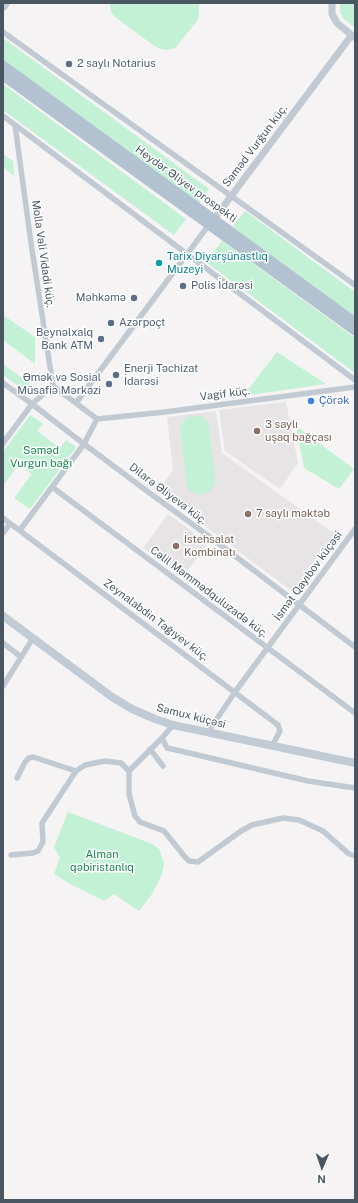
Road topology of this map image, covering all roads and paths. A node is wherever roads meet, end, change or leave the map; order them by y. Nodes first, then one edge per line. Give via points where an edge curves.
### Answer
1 (6, 3) edge
2 (332, 3) edge
3 (3, 7) edge
4 (3, 32) edge
5 (353, 37) edge
6 (3, 65) edge
7 (3, 76) edge
8 (3, 116) edge
9 (15, 125) junction
10 (232, 196) junction
11 (211, 223) junction
12 (188, 254) junction
13 (355, 285) edge
14 (355, 322) edge
15 (355, 331) edge
16 (355, 380) edge
17 (3, 383) edge
18 (53, 386) junction
19 (355, 387) edge
20 (76, 403) junction
21 (32, 404) junction
22 (97, 418) junction
23 (3, 443) edge
24 (84, 444) junction
25 (52, 487) junction
26 (3, 518) edge
27 (10, 524) junction
28 (355, 529) edge
29 (20, 530) junction
30 (3, 533) edge
31 (299, 605) junction
32 (3, 616) edge
33 (33, 638) junction
34 (3, 642) edge
35 (355, 647) edge
36 (268, 648) junction
37 (21, 656) junction
38 (3, 686) edge
39 (235, 692) junction
40 (355, 713) edge
41 (173, 725) junction
42 (208, 732) junction
43 (162, 738) junction
44 (272, 746) junction
45 (150, 749) junction
46 (355, 762) edge
47 (163, 766) dead end
48 (76, 771) junction
49 (129, 771) junction
50 (17, 778) dead end
51 (355, 788) edge
52 (11, 855) dead end
53 (355, 856) edge

1 - 3 main road
2 - 5 street via 334,19
4 - 10 street
5 - 10 street, Səməd Vurğun küç.
6 - 11 main road, Heydər Əliyev prospekti
7 - 11 main road, Heydər Əliyev prospekti
8 - 9 street
9 - 12 street
9 - 18 street, Molla Vəli Vidadi küç.
10 - 11 street, Səməd Vurğun küç.
10 - 13 street
11 - 12 street, Səməd Vurğun küç.
11 - 14 main road, Heydər Əliyev prospekti
11 - 15 main road, Heydər Əliyev prospekti
12 - 16 street
12 - 20 street, Səməd Vurğun küç.
17 - 21 street
18 - 20 street
18 - 21 street
19 - 22 street, Vagif küç. via 165,412
20 - 22 street
21 - 23 street
21 - 24 street, Dilarə Əliyeva küç.
22 - 24 street
24 - 25 street
24 - 31 street, Dilarə Əliyeva küç.
25 - 29 street
25 - 36 street, Cəlil Məmmədquluzadə küç.
26 - 27 street, Zeynalabdin Tağıyev küç.
27 - 29 street, Zeynalabdin Tağıyev küç.
27 - 30 street
28 - 31 street, İsmət Qayıbov küçəsi
29 - 39 street, Zeynalabdin Tağıyev küç.
31 - 35 street, Dilarə Əliyeva küç.
31 - 36 street, İsmət Qayıbov küçəsi
32 - 33 main road, Samux küçəsi
33 - 37 street
33 - 41 main road, Samux küçəsi via 112,697 142,714
34 - 37 street
36 - 39 street, İsmət Qayıbov küçəsi
36 - 40 street, Cəlil Məmmədquluzadə küç.
37 - 38 street
39 - 42 street, İsmət Qayıbov küçəsi
39 - 44 street, Zeynalabdin Tağıyev küç. via 278,725 280,731
41 - 42 main road, Samux küçəsi
41 - 43 street
42 - 44 main road, Samux küçəsi
43 - 45 street
43 - 51 street via 167,748 302,779
44 - 46 main road, Samux küçəsi
45 - 47 street
45 - 49 street
48 - 49 street via 85,765 105,760 121,763
48 - 50 street via 33,757 25,762
48 - 52 street via 42,823 43,842 40,849 33,854
49 - 53 street via 129,794 135,816 140,822 164,831 189,861 198,862 252,825 283,818 299,820 323,831 349,854

